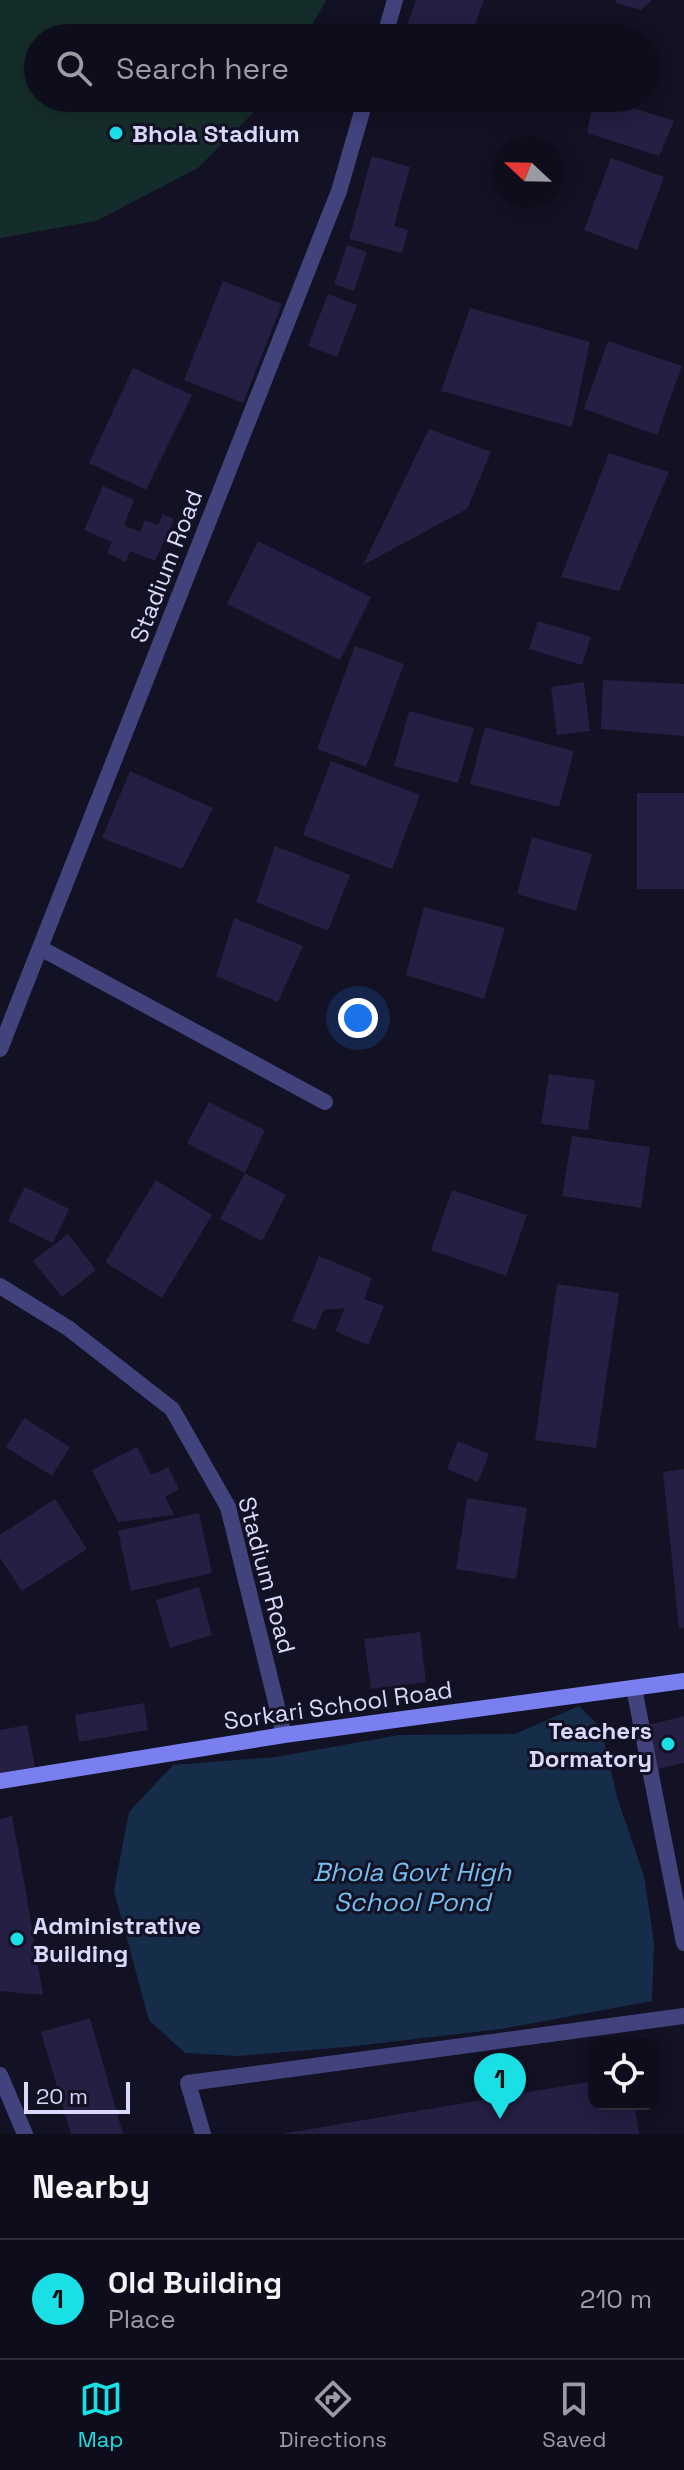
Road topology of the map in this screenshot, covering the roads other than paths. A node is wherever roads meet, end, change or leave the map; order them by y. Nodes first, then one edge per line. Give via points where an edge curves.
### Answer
1 (395, 0) edge
2 (388, 24) edge
3 (362, 112) edge
4 (42, 949) junction
5 (0, 1049) edge
6 (325, 1102) dead end
7 (0, 1286) edge
8 (684, 1681) edge
9 (634, 1688) junction
10 (284, 1735) junction
11 (0, 1781) edge
12 (684, 1943) edge
13 (684, 2016) edge
14 (0, 2075) edge
15 (25, 2134) edge
16 (203, 2134) edge

1 - 2 street
3 - 4 street, Stadium Road via 339,191
4 - 5 street, Stadium Road
4 - 6 street
7 - 10 street, Stadium Road via 68,1328 172,1409 228,1507
8 - 9 street, Sorkari School Road
9 - 10 street, Sorkari School Road
9 - 12 street
10 - 11 street, Sorkari School Road
13 - 16 street via 188,2083
14 - 15 street

